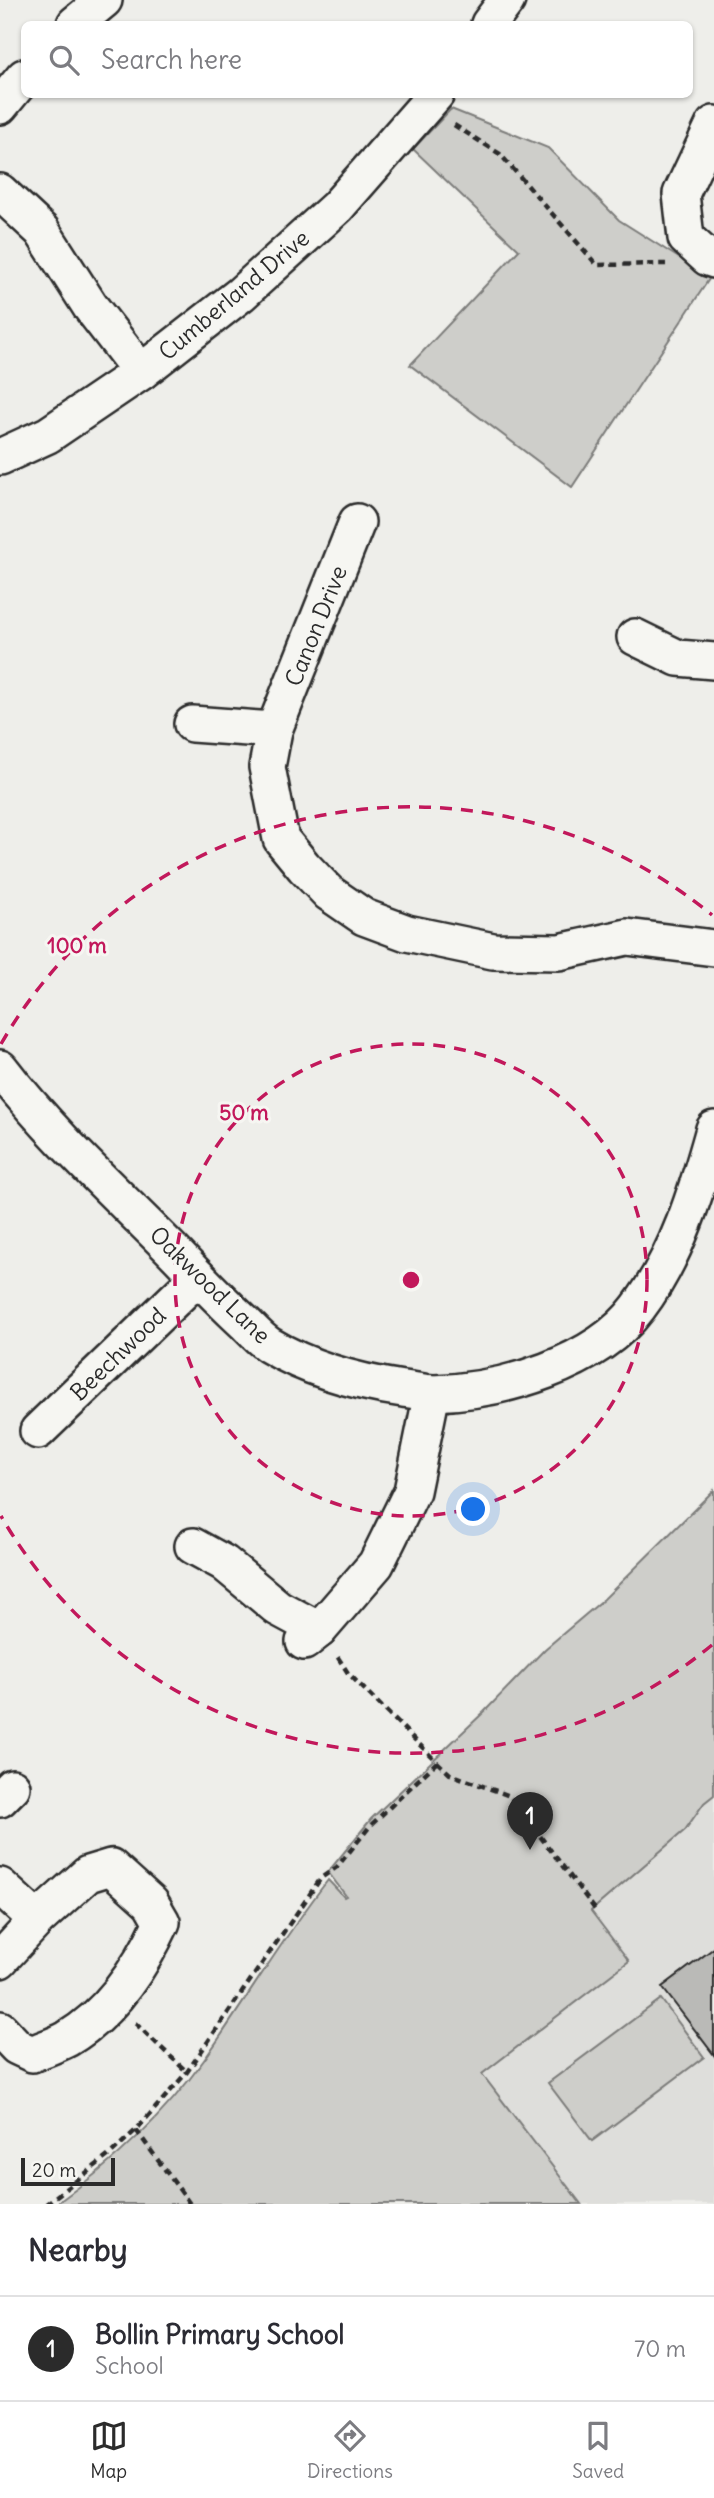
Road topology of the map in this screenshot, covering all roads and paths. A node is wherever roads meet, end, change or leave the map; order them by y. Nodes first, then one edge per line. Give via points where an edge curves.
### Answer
1 (104, 0) edge
2 (507, 0) edge
3 (79, 21) edge
4 (491, 21) edge
5 (21, 81) edge
6 (431, 101) edge
7 (0, 106) edge
8 (714, 124) edge
9 (0, 192) edge
10 (709, 257) edge
11 (141, 372) junction
12 (0, 457) edge
13 (357, 523) dead end
14 (635, 637) dead end
15 (714, 660) edge
16 (192, 724) dead end
17 (274, 730) junction
18 (714, 948) edge
19 (0, 1068) edge
20 (714, 1129) edge
21 (707, 1183) edge
22 (198, 1277) junction
23 (432, 1393) junction
24 (38, 1431) dead end
25 (193, 1546) dead end
26 (311, 1636) junction
27 (437, 1762) junction
28 (0, 1886) edge
29 (597, 1912) dead end
30 (37, 1920) junction
31 (0, 1960) edge
32 (111, 2001) junction
33 (0, 2029) edge
34 (187, 2073) junction
35 (136, 2130) junction
36 (46, 2204) edge
37 (190, 2204) edge

1 - 3 street
2 - 4 street
5 - 7 street
6 - 10 path via 500,154 597,265 678,264
6 - 11 street, Cumberland Drive via 337,207 241,294
8 - 10 street via 681,194 686,239
9 - 11 street via 42,231 90,306
11 - 12 street, Cumberland Drive via 48,435
13 - 17 street, Canon Drive
14 - 15 street via 678,658
16 - 17 street
17 - 18 street, Canon Drive via 267,767 281,839 329,892 364,917 407,933 492,951 559,952 627,937
19 - 22 street, Oakwood Lane
20 - 21 street, Oakwood Lane
21 - 23 street, Oakwood Lane via 637,1310 600,1345 554,1369 471,1389
22 - 23 street, Oakwood Lane via 267,1344 318,1369 375,1385
22 - 24 street, Beechwood
23 - 26 street via 412,1491 376,1564
25 - 26 street via 224,1563
26 - 27 path
27 - 29 path via 450,1774 510,1796
27 - 34 path via 372,1825 337,1867 321,1878
28 - 30 street
30 - 31 street
30 - 32 street via 88,1874 111,1867 151,1903 162,1922 145,1958
32 - 33 street via 68,2038 32,2054 17,2047
32 - 34 path
34 - 35 path
35 - 36 path
35 - 37 path

